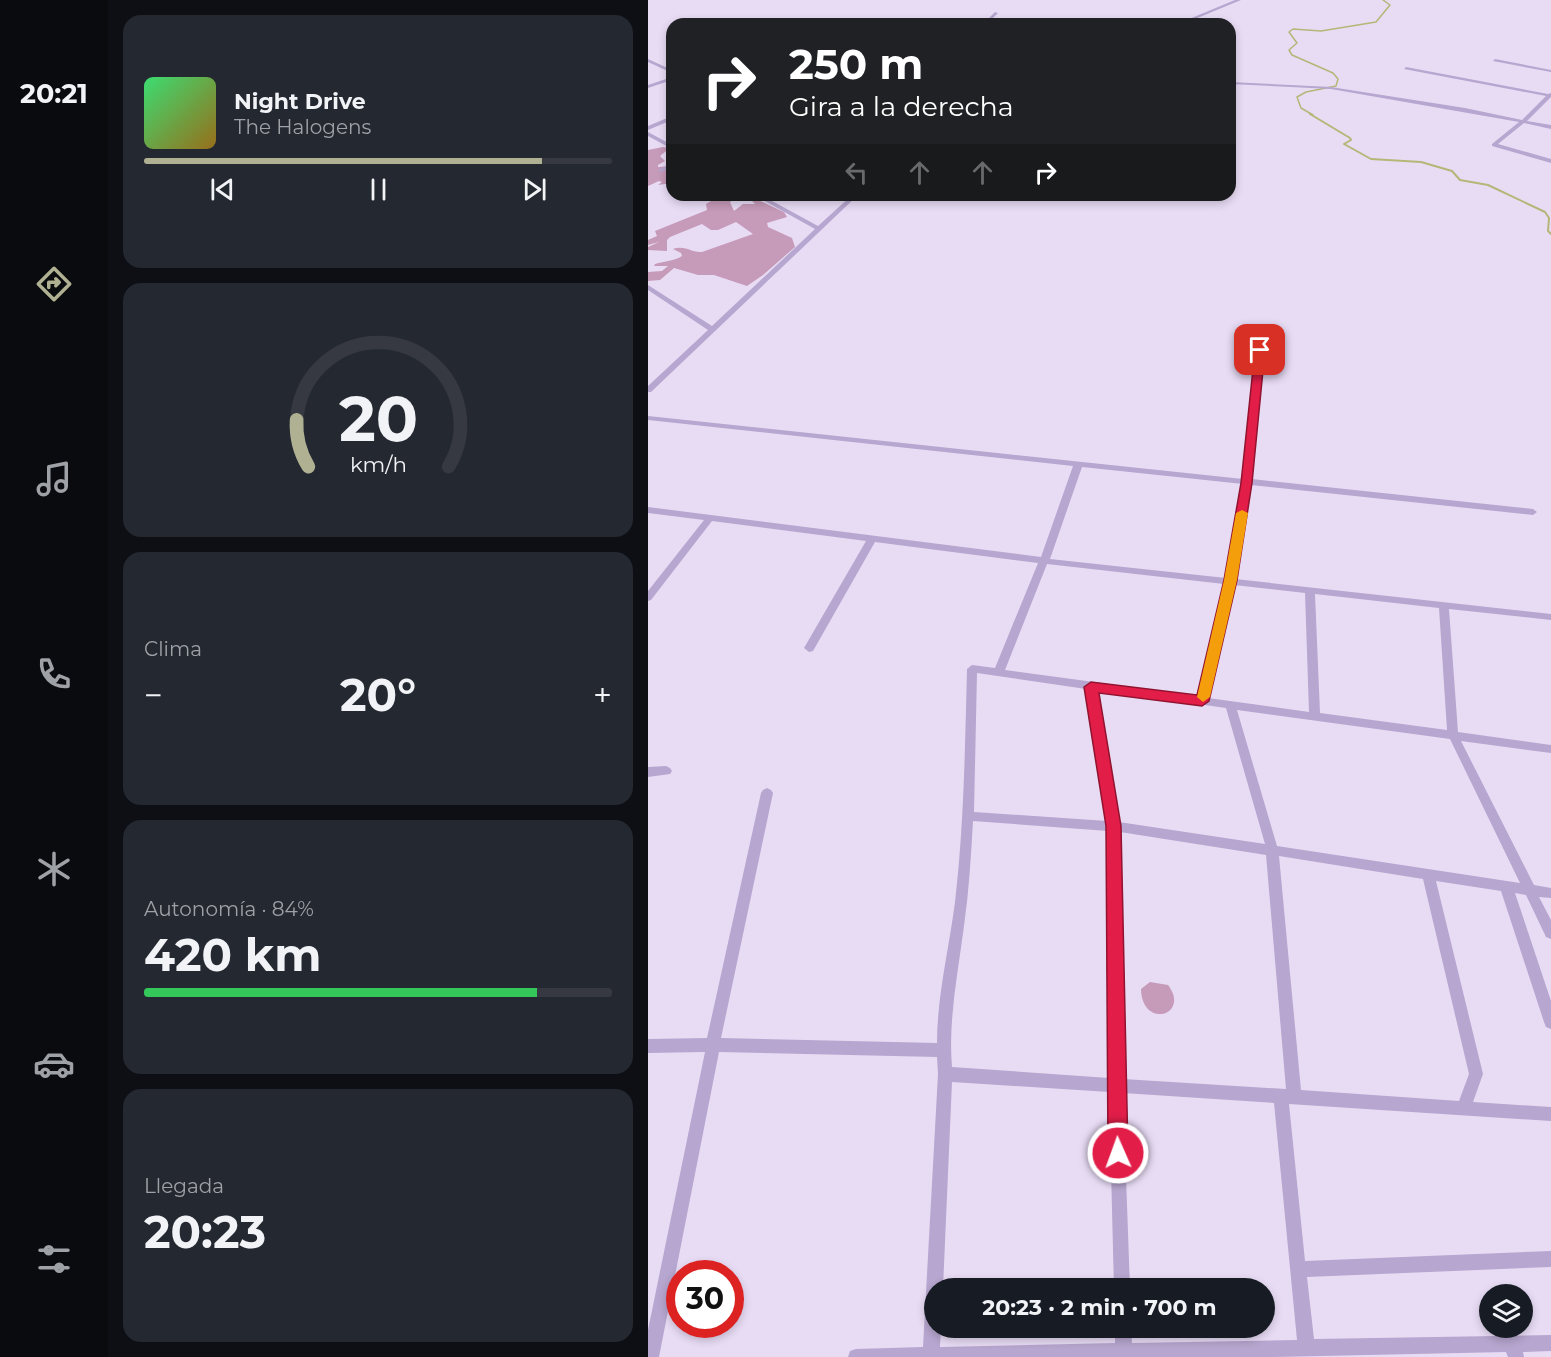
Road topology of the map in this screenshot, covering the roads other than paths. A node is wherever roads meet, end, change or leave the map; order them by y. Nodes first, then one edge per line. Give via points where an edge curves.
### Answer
1 (1239, 0) edge
2 (996, 13) dead end
3 (991, 18) edge
4 (1194, 18) edge
5 (648, 60) edge
6 (1495, 60) dead end
7 (1406, 68) dead end
8 (666, 69) edge
9 (1551, 71) edge
10 (666, 80) edge
11 (1236, 83) edge
12 (648, 87) edge
13 (1550, 96) edge
14 (666, 120) edge
15 (1524, 121) junction
16 (1551, 127) edge
17 (648, 128) edge
18 (648, 134) edge
19 (666, 144) edge
20 (1551, 161) edge
21 (666, 168) edge
22 (661, 170) dead end
23 (769, 201) edge
24 (849, 201) edge
25 (819, 229) junction
26 (648, 287) edge
27 (712, 329) junction
28 (1260, 350) dead end
29 (648, 390) edge
30 (648, 418) edge
31 (1078, 465) junction
32 (1247, 483) junction
33 (648, 510) edge
34 (1533, 512) dead end
35 (710, 518) junction
36 (872, 539) junction
37 (1044, 561) junction
38 (1230, 580) junction
39 (1310, 590) junction
40 (648, 598) edge
41 (1444, 605) junction
42 (1551, 617) edge
43 (809, 648) dead end
44 (998, 673) junction
45 (1091, 687) junction
46 (1202, 701) junction
47 (1230, 705) junction
48 (1315, 717) junction
49 (1453, 735) junction
50 (1551, 749) edge
51 (666, 771) dead end
52 (648, 772) edge
53 (767, 793) dead end
54 (968, 816) junction
55 (1114, 826) junction
56 (1272, 849) junction
57 (1428, 873) junction
58 (1506, 886) junction
59 (1530, 890) junction
60 (1551, 892) edge
61 (1551, 933) edge
62 (1551, 1022) edge
63 (713, 1045) junction
64 (648, 1046) edge
65 (942, 1050) junction
66 (945, 1074) junction
67 (1116, 1086) junction
68 (1287, 1097) junction
69 (1463, 1108) junction
70 (1551, 1114) edge
71 (1551, 1259) edge
72 (1298, 1269) junction
73 (935, 1278) edge
74 (1122, 1278) edge
75 (932, 1338) edge
76 (1124, 1338) edge
77 (1551, 1343) edge
78 (1306, 1348) junction
79 (1514, 1350) edge
80 (1124, 1352) junction
81 (1372, 1352) edge
82 (1153, 1354) edge
83 (931, 1356) edge
84 (651, 1357) edge
85 (856, 1357) edge

1 - 4 street
2 - 3 street
5 - 8 street
6 - 9 street
7 - 13 street
10 - 12 street
11 - 15 street via 1333,88
13 - 15 street
14 - 17 street
15 - 16 street
15 - 20 street via 1494,145
18 - 19 street
21 - 22 street
23 - 25 street
24 - 25 street
25 - 27 street
26 - 27 street
27 - 29 street
28 - 32 street
30 - 31 street
31 - 32 street
31 - 37 street
32 - 34 street
32 - 38 street
33 - 35 street
35 - 36 street
35 - 40 street
36 - 37 street
36 - 43 street
37 - 38 street
37 - 44 street
38 - 39 street
38 - 46 street
39 - 41 street
39 - 48 street
41 - 42 street
41 - 49 street
44 - 45 street
44 - 54 street via 972,669
45 - 46 street
45 - 55 street
46 - 47 street
47 - 48 street
47 - 56 street
48 - 49 street
49 - 50 street
49 - 59 street
51 - 52 street
53 - 63 street
54 - 55 street
54 - 65 street
55 - 56 street
55 - 67 street
56 - 57 street
56 - 68 street
57 - 58 street
57 - 69 street via 1476,1074
58 - 59 street
58 - 62 street
59 - 60 street
59 - 61 street
63 - 64 street
63 - 65 street
63 - 84 street
65 - 66 street
66 - 67 street
66 - 73 street
67 - 68 street
67 - 74 street
68 - 69 street
68 - 72 street
69 - 70 street
71 - 72 street
72 - 78 street
75 - 83 street
76 - 80 street
77 - 79 street
78 - 81 street
78 - 82 street
79 - 81 street
80 - 82 street
80 - 83 street
83 - 85 street

